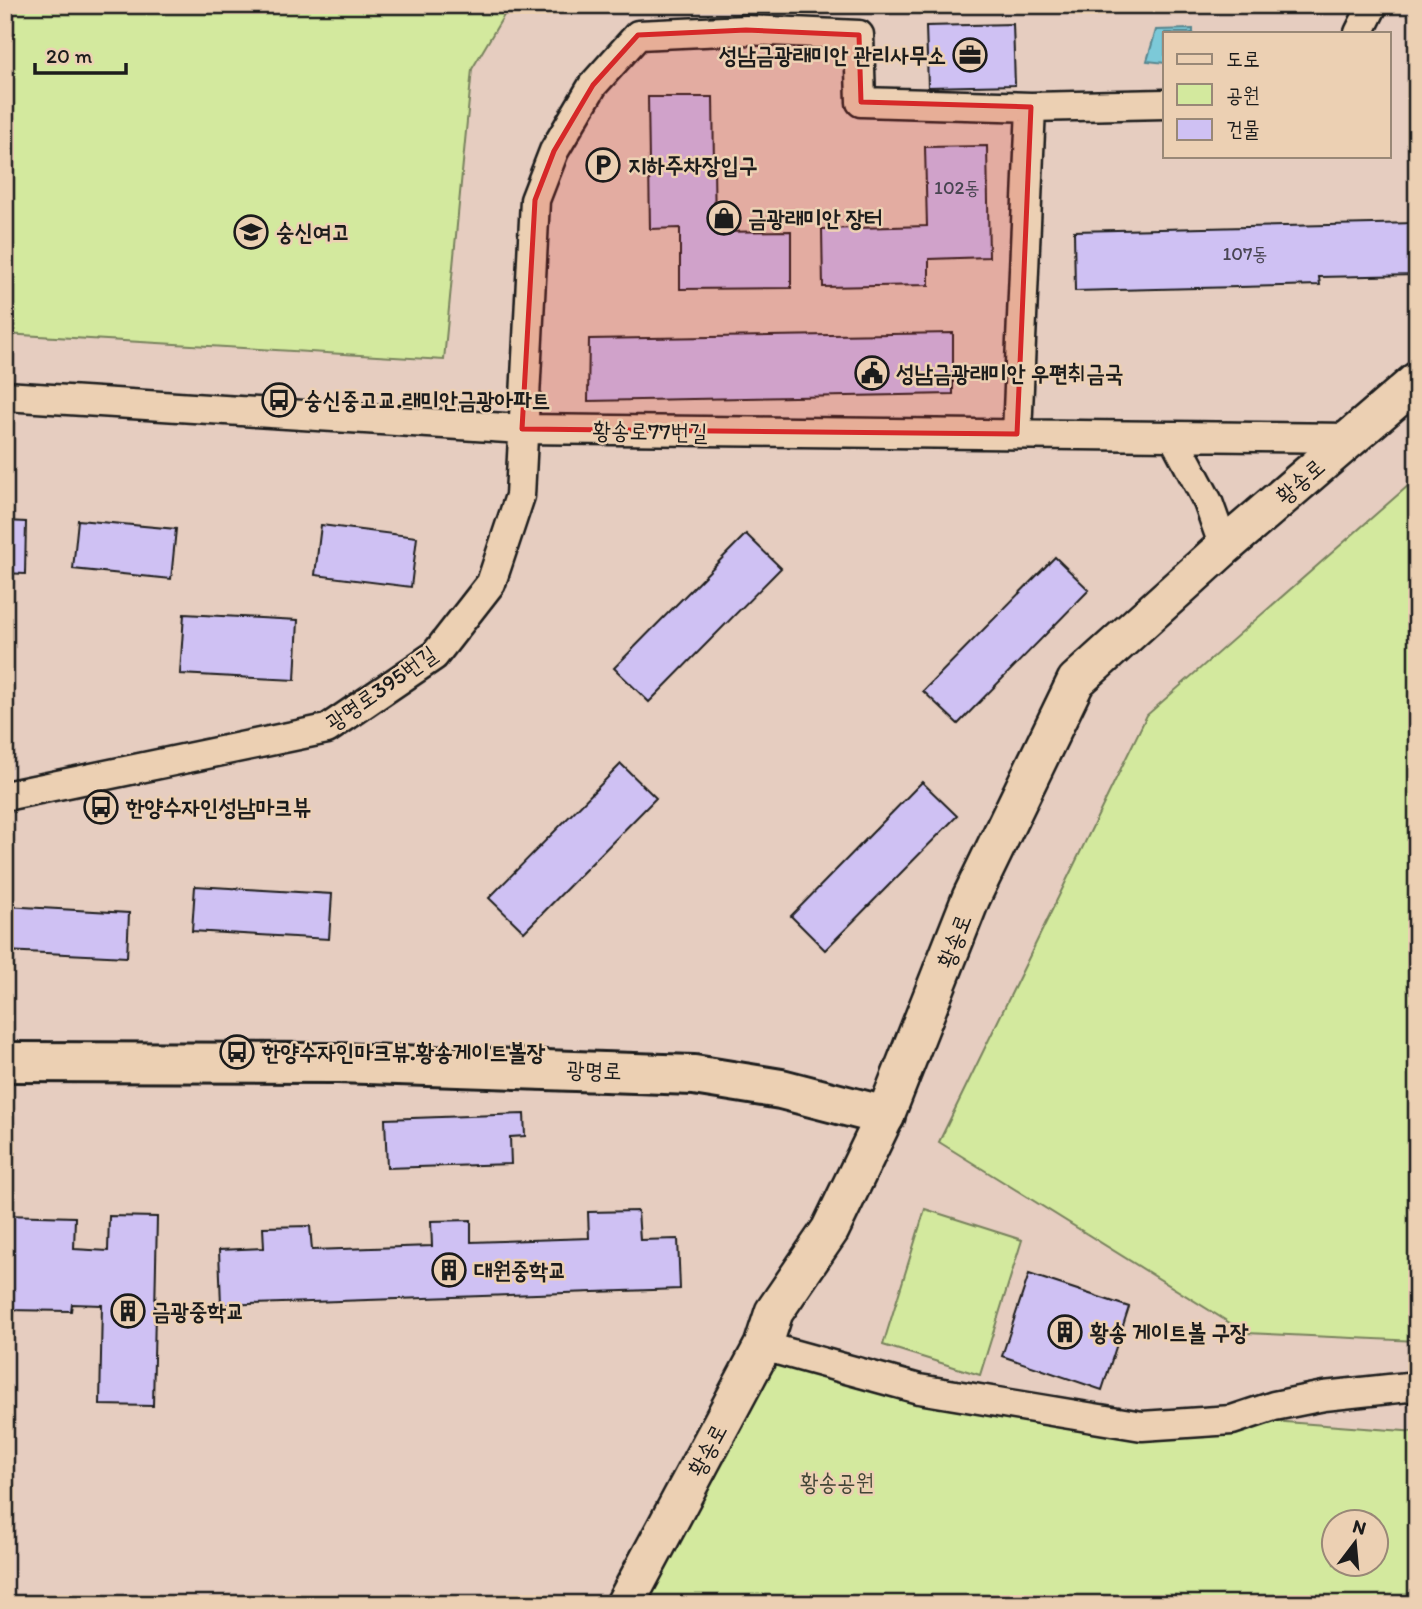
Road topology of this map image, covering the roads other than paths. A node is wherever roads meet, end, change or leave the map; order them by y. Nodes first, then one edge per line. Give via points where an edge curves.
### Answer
1 (1373, 5) edge
2 (1360, 32) edge
3 (1163, 104) edge
4 (1031, 107) junction
5 (1417, 381) edge
6 (5, 396) edge
7 (522, 429) junction
8 (1017, 434) junction
9 (1173, 436) junction
10 (1351, 438) junction
11 (1224, 547) junction
12 (5, 796) edge
13 (5, 1062) edge
14 (885, 1116) junction
15 (763, 1346) junction
16 (1417, 1386) edge
17 (625, 1604) edge

1 - 2 street
3 - 4 street
4 - 7 street, 광명로395번길 via 861,102 859,35 746,30 638,35 593,85 554,151 535,200
4 - 8 street
5 - 10 street, 황송로
6 - 7 street, 황송로77번길
7 - 8 street, 황송로77번길
7 - 12 street, 광명로395번길 via 520,496 491,583 434,656 327,729
8 - 9 street, 황송로77번길
9 - 10 street, 황송로77번길
9 - 11 street via 1208,502
10 - 11 street, 황송로
11 - 14 street, 황송로 via 1076,681 971,898
13 - 14 main road, 광명로 via 337,1063 694,1074 781,1089
14 - 15 street, 황송로 via 830,1230 774,1312
15 - 16 street via 919,1389 1142,1426 1232,1420 1311,1399
15 - 17 street, 황송로

